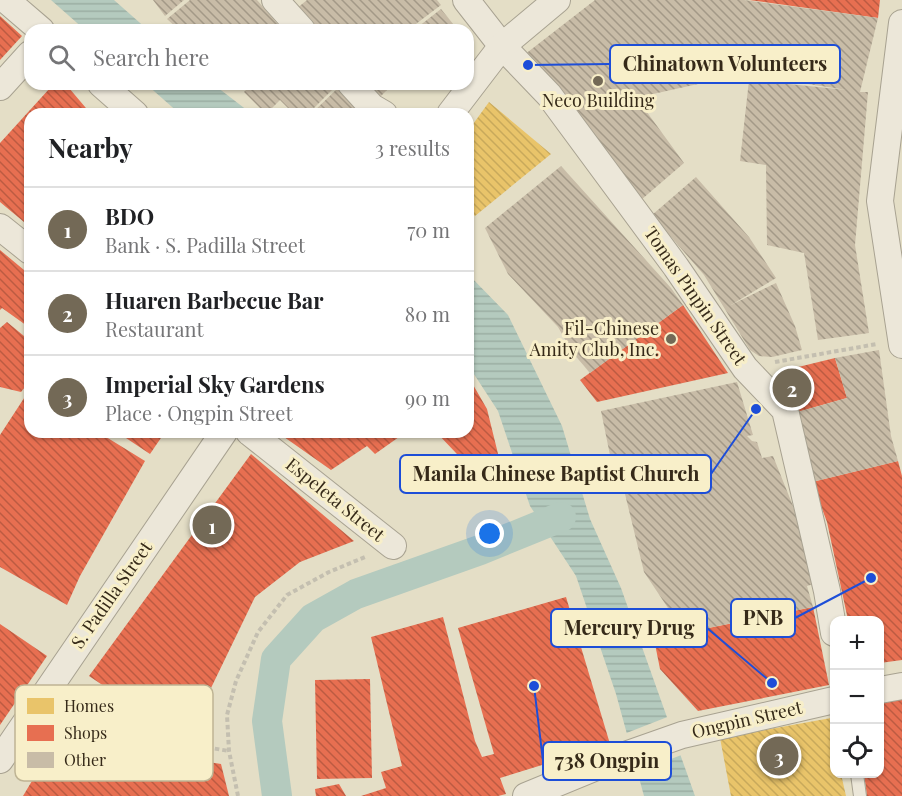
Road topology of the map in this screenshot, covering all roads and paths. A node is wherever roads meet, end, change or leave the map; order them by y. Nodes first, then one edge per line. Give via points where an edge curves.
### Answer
1 (6, 0) edge
2 (275, 0) edge
3 (466, 0) edge
4 (557, 0) edge
5 (902, 23) edge
6 (33, 24) edge
7 (297, 24) edge
8 (502, 46) junction
9 (24, 61) edge
10 (474, 83) edge
11 (0, 87) edge
12 (108, 90) edge
13 (356, 90) edge
14 (468, 90) edge
15 (128, 108) edge
16 (372, 108) edge
17 (455, 108) edge
18 (0, 226) edge
19 (24, 246) edge
20 (902, 342) edge
21 (745, 368) junction
22 (220, 438) edge
23 (257, 438) edge
24 (393, 546) joint
25 (831, 616) edge
26 (59, 673) junction
27 (51, 685) edge
28 (77, 685) edge
29 (902, 686) edge
30 (884, 689) edge
31 (830, 701) edge
32 (15, 737) edge
33 (213, 748) edge
34 (229, 751) junction
35 (0, 759) edge
36 (858, 778) edge
37 (238, 796) edge
38 (526, 796) edge
39 (860, 796) edge

1 - 6 street
2 - 7 street
3 - 8 street, Tomas Pinpin Street
4 - 8 street
5 - 20 street via 880,201
8 - 10 street
8 - 21 street, Tomas Pinpin Street via 549,95
9 - 11 street
12 - 15 street
13 - 16 street
14 - 17 street
18 - 19 street
20 - 21 path
21 - 25 street, Tomas Pinpin Street via 785,410
22 - 26 street, S. Padilla Street
23 - 24 street, Espeleta Street
24 - 34 path via 329,572 286,595 258,632 236,681 227,715
26 - 27 street, S. Padilla Street
26 - 28 path
29 - 30 street
31 - 38 street, Ongpin Street via 682,735
32 - 35 street, S. Padilla Street
33 - 34 path
34 - 37 path
36 - 39 lane

